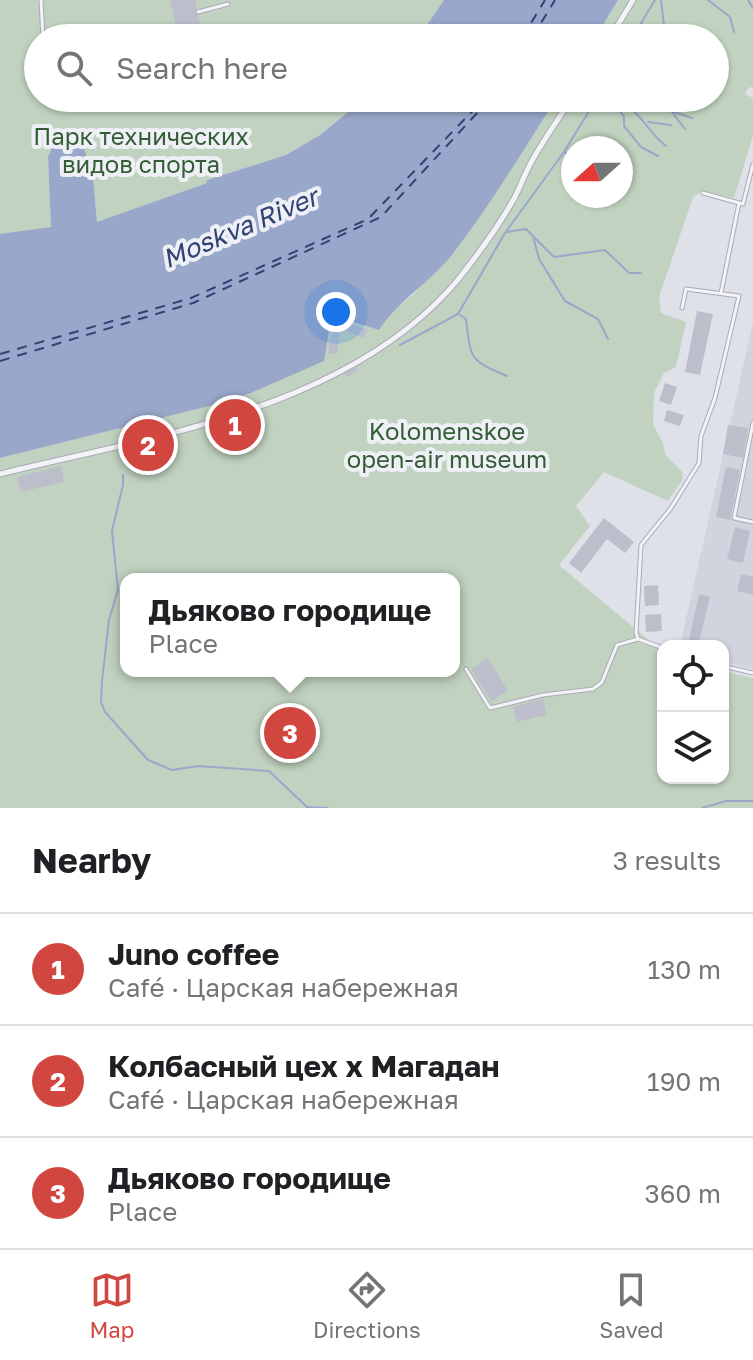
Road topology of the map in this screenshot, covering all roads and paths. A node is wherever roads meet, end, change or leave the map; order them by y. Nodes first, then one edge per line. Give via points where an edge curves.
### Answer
1 (41, 0) edge
2 (633, 0) edge
3 (228, 4) dead end
4 (198, 12) dead end
5 (42, 24) edge
6 (618, 24) edge
7 (563, 112) edge
8 (753, 164) edge
9 (703, 193) dead end
10 (739, 203) junction
11 (721, 293) junction
12 (682, 308) dead end
13 (753, 423) edge
14 (0, 474) edge
15 (753, 522) edge
16 (638, 639) junction
17 (657, 646) edge
18 (729, 667) edge
19 (466, 669) dead end
20 (753, 673) edge

1 - 5 lane
2 - 6 street
3 - 4 lane
7 - 14 street via 472,261 435,303 388,342 247,412
8 - 10 lane via 743,204
9 - 10 lane
10 - 11 lane
11 - 12 lane via 686,289
11 - 16 lane via 739,296 701,436 699,463 641,545
13 - 15 lane via 734,518
16 - 17 lane
16 - 19 lane via 617,645 602,682 593,689 490,708
18 - 20 lane

